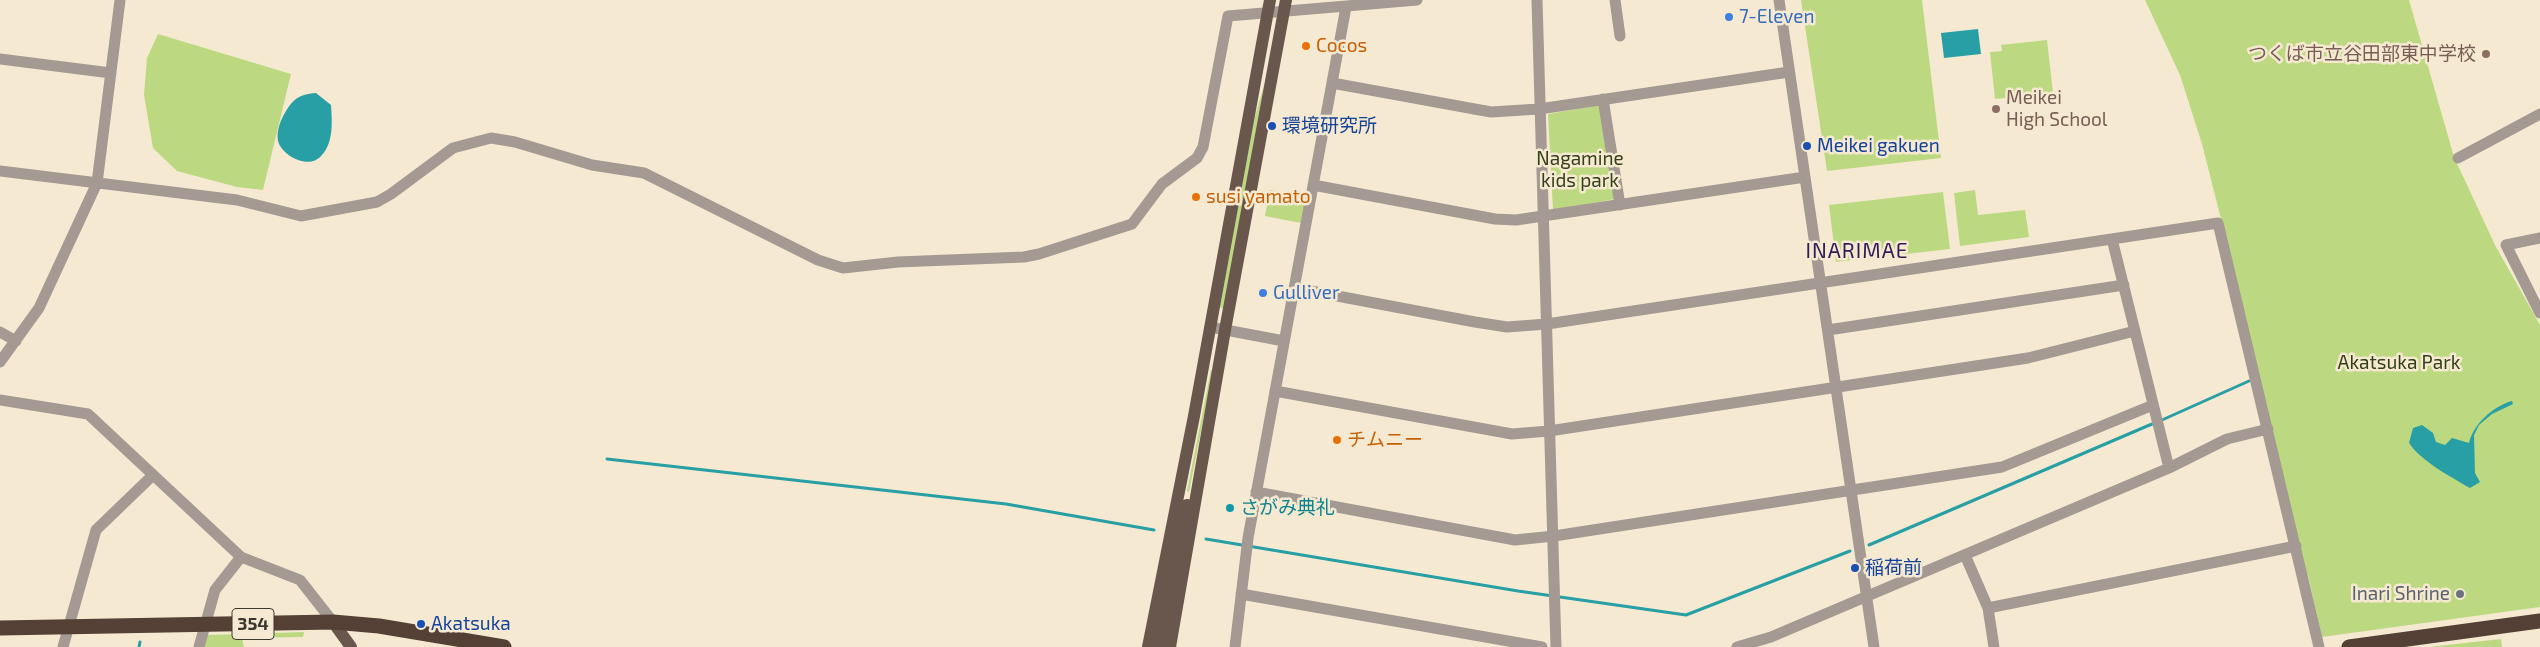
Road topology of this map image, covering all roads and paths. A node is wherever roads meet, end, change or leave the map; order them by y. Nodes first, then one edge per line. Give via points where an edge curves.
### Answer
1 (120, 0) edge
2 (1270, 0) edge
3 (1417, 0) edge
4 (1536, 0) edge
5 (1615, 0) edge
6 (1779, 0) edge
7 (1285, 6) edge
8 (1346, 8) junction
9 (1268, 14) junction
10 (1620, 36) dead end
11 (0, 59) edge
12 (1789, 72) junction
13 (111, 73) junction
14 (1332, 83) junction
15 (1603, 99) junction
16 (1539, 109) junction
17 (2540, 114) edge
18 (2458, 158) dead end
19 (0, 171) edge
20 (1805, 177) junction
21 (97, 183) junction
22 (1312, 186) junction
23 (1620, 205) junction
24 (1543, 216) junction
25 (2540, 238) edge
26 (2112, 239) junction
27 (1820, 282) junction
28 (2124, 285) junction
29 (1295, 288) junction
30 (2539, 308) edge
31 (1547, 324) junction
32 (1210, 327) junction
33 (1225, 330) junction
34 (1828, 330) junction
35 (2135, 331) junction
36 (0, 332) edge
37 (16, 340) junction
38 (1284, 341) junction
39 (0, 362) edge
40 (1836, 387) junction
41 (1275, 391) junction
42 (0, 400) edge
43 (2153, 405) junction
44 (1194, 416) junction
45 (1209, 418) junction
46 (2268, 429) junction
47 (1549, 431) junction
48 (2169, 468) junction
49 (152, 476) junction
50 (1851, 491) junction
51 (1256, 492) junction
52 (1554, 536) junction
53 (1179, 540) junction
54 (2296, 546) junction
55 (1965, 555) junction
56 (241, 557) junction
57 (1242, 594) junction
58 (1867, 596) junction
59 (1988, 608) junction
60 (2540, 621) edge
61 (333, 622) junction
62 (205, 625) junction
63 (69, 627) junction
64 (0, 628) edge
65 (63, 647) edge
66 (200, 647) edge
67 (351, 647) edge
68 (504, 647) edge
69 (1148, 647) edge
70 (1159, 647) edge
71 (1170, 647) edge
72 (1236, 647) edge
73 (1542, 647) edge
74 (1556, 647) edge
75 (1737, 647) edge
76 (1874, 647) edge
77 (1994, 647) edge
78 (2319, 647) edge
79 (2349, 647) edge

1 - 13 street
2 - 9 main road
3 - 8 street
4 - 16 street
5 - 10 street
6 - 12 street
7 - 8 street
7 - 9 street
7 - 33 main road
8 - 14 street
9 - 21 street via 1228,16 1203,147 1197,158 1162,184 1132,224 1024,257 898,262 843,268 818,260 644,173 592,165 491,138 452,148 376,202 301,216 237,200
9 - 32 main road
11 - 13 street
12 - 15 street
12 - 20 street
13 - 21 street
14 - 16 street via 1490,112
14 - 22 street
15 - 16 street
15 - 23 street
16 - 24 street
17 - 18 street
19 - 21 street
20 - 23 street
20 - 27 street
21 - 37 street via 39,308
22 - 24 street via 1495,219
22 - 29 street
23 - 24 street
24 - 31 street
25 - 30 street via 2506,245
26 - 27 street
26 - 28 street
26 - 46 street via 2218,222
27 - 31 street
27 - 34 street
28 - 34 street
28 - 35 street
29 - 31 street via 1507,327
29 - 38 street
31 - 47 street
32 - 33 street
32 - 44 main road
33 - 38 street
33 - 45 main road
34 - 40 street
35 - 40 street via 2028,358
35 - 43 street
36 - 37 street
37 - 39 street
38 - 41 street
40 - 47 street
40 - 50 street
41 - 47 street via 1481,430 1512,434
41 - 51 street
42 - 49 street via 88,414
43 - 48 street
43 - 50 street via 2002,467
44 - 53 main road
44 - 69 main road
45 - 53 main road
45 - 71 main road
46 - 48 street via 2227,439
46 - 54 street
47 - 52 street
48 - 55 street
49 - 56 street
49 - 63 street via 96,530
50 - 52 street
50 - 58 street
51 - 52 street via 1515,540
51 - 57 street
52 - 74 street
53 - 70 main road
54 - 59 street
54 - 78 street
55 - 58 street
55 - 59 street
56 - 61 street via 300,580
56 - 62 street via 215,590
57 - 72 street
57 - 73 street
58 - 75 street
58 - 76 street
59 - 77 street
60 - 79 highway
61 - 62 highway, 354
61 - 67 main road
61 - 68 highway, 354
62 - 63 highway, 354
62 - 66 street
63 - 64 highway, 354
63 - 65 street

